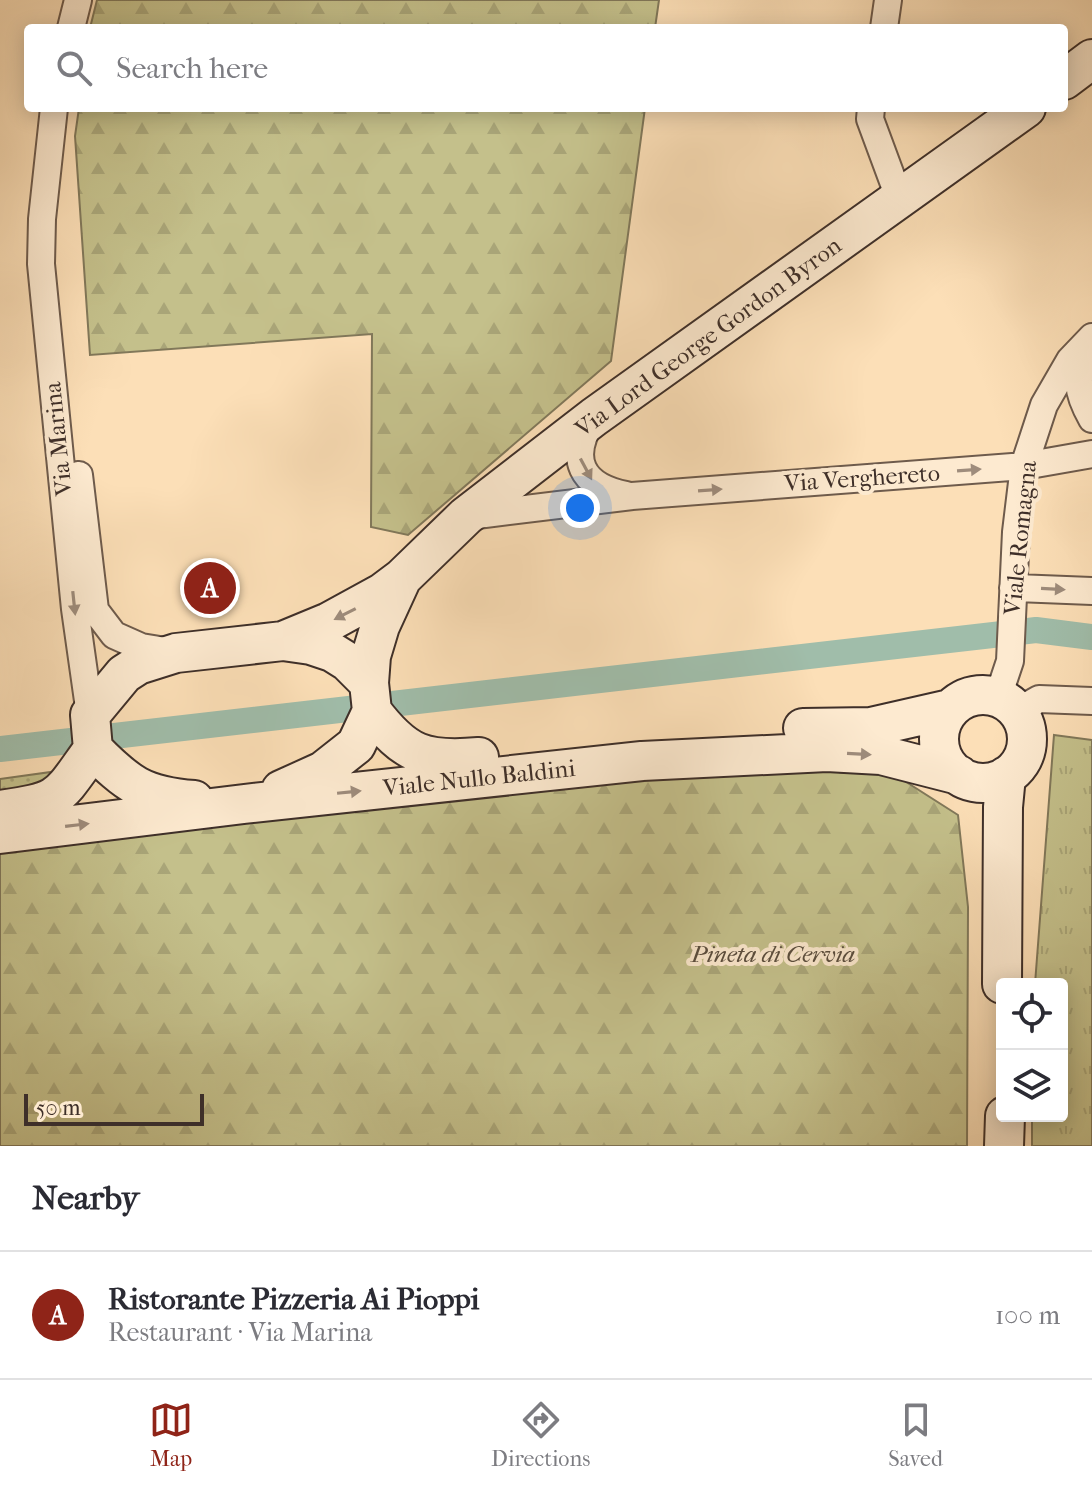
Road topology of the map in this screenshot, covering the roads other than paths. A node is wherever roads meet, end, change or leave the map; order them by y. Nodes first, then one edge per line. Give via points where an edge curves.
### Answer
1 (78, 0) edge
2 (888, 0) edge
3 (72, 24) edge
4 (885, 24) edge
5 (1092, 59) edge
6 (1068, 77) edge
7 (54, 112) edge
8 (871, 112) edge
9 (1021, 112) edge
10 (48, 163) junction
11 (900, 200) junction
12 (1090, 338) edge
13 (594, 417) junction
14 (1092, 419) edge
15 (1092, 454) edge
16 (1024, 466) junction
17 (632, 496) junction
18 (466, 516) junction
19 (402, 578) junction
20 (1092, 591) edge
21 (1013, 594) junction
22 (283, 641) junction
23 (176, 653) junction
24 (370, 697) junction
25 (1092, 701) edge
26 (1008, 704) junction
27 (950, 709) junction
28 (91, 732) junction
29 (982, 778) junction
30 (244, 804) junction
31 (0, 810) edge
32 (0, 834) edge
33 (1002, 978) edge
34 (1005, 1122) edge
35 (1004, 1146) edge

1 - 3 street
2 - 4 street
5 - 6 street
7 - 10 street, Via Marina
8 - 11 street
9 - 11 street, Via Lord George Gordon Byron
10 - 23 street, Via Marina via 95,610 114,635
10 -> 28 street, Via Marina via 41,264
11 - 13 street, Via Lord George Gordon Byron
12 - 14 street via 1077,385
12 - 16 street, Viale Romagna via 1070,360 1044,405
13 -> 17 street, Via Verghereto via 581,443 583,469 597,485
13 - 18 street, Via Lord George Gordon Byron
15 - 16 street, Via Verghereto
17 -> 16 street, Via Verghereto
16 - 21 street, Viale Romagna
17 - 18 street, Via Verghereto
18 - 19 street, Via Lord George Gordon Byron
19 -> 22 street, Via Lord George Gordon Byron via 356,609
19 - 24 street, Via Lord George Gordon Byron via 371,656
21 -> 20 street
21 - 26 street, Viale Romagna
22 - 23 street
22 - 24 street via 311,645 348,662
23 - 28 street via 124,674 103,696
24 - 27 street, Viale Nullo Baldini via 389,734 429,758 711,733 871,727
24 - 30 street via 356,745 342,758 296,785
25 - 26 street
26 - 27 street via 972,696
26 - 29 street via 1025,724 1025,754 1017,767
27 - 29 street via 939,736 947,765
28 - 30 street via 122,779 135,787 176,799
28 - 31 street via 59,796 43,804
30 -> 29 street, Viale Nullo Baldini via 642,761 827,752 881,755
29 - 33 street via 1003,857
32 -> 30 street, Viale Nullo Baldini
34 - 35 street

